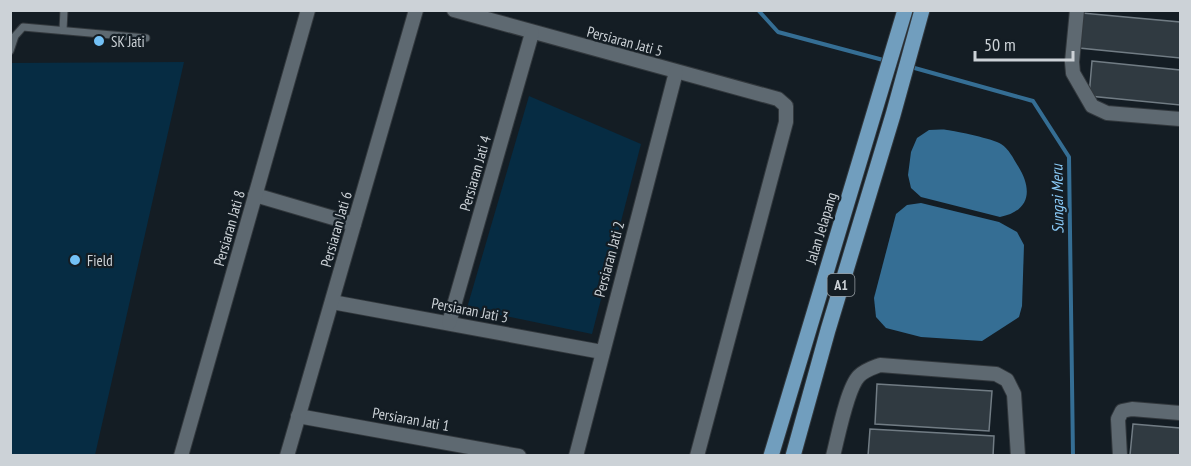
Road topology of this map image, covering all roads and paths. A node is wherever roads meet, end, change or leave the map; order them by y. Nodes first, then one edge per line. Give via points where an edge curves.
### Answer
1 (64, 10) edge
2 (309, 10) edge
3 (416, 10) edge
4 (454, 10) edge
5 (1077, 10) edge
6 (904, 15) edge
7 (921, 15) edge
8 (63, 30) junction
9 (532, 33) junction
10 (146, 38) dead end
11 (10, 51) edge
12 (676, 72) junction
13 (1180, 119) edge
14 (255, 195) junction
15 (354, 224) junction
16 (332, 302) junction
17 (449, 323) junction
18 (602, 352) junction
19 (1180, 413) edge
20 (298, 416) junction
21 (181, 456) edge
22 (287, 456) edge
23 (519, 456) edge
24 (576, 456) edge
25 (697, 456) edge
26 (771, 456) edge
27 (792, 456) edge
28 (833, 456) edge
29 (1018, 456) edge
30 (1120, 456) edge

1 - 8 lane
2 - 14 street, Persiaran Jati 8
3 - 15 street, Persiaran Jati 6
4 - 9 street, Persiaran Jati 5
5 - 13 street via 1073,73 1092,106 1114,114
6 - 26 main road, Jalan Jelapang / A1
7 - 27 main road, A1
8 - 10 lane
8 - 11 lane via 23,27
9 - 12 street, Persiaran Jati 5
9 - 17 street, Persiaran Jati 4
12 - 18 street, Persiaran Jati 2
12 - 25 street, Persiaran Jati 5 via 778,99 786,106 786,122
14 - 15 street
14 - 21 street, Persiaran Jati 8
15 - 16 street, Persiaran Jati 6
16 - 17 street, Persiaran Jati 3
16 - 20 street, Persiaran Jati 6
17 - 18 street, Persiaran Jati 3
18 - 24 street, Persiaran Jati 2
19 - 30 street via 1122,411 1118,419
20 - 22 street, Persiaran Jati 6
20 - 23 street, Persiaran Jati 1
28 - 29 street via 857,377 880,365 996,374 1007,380 1014,394

